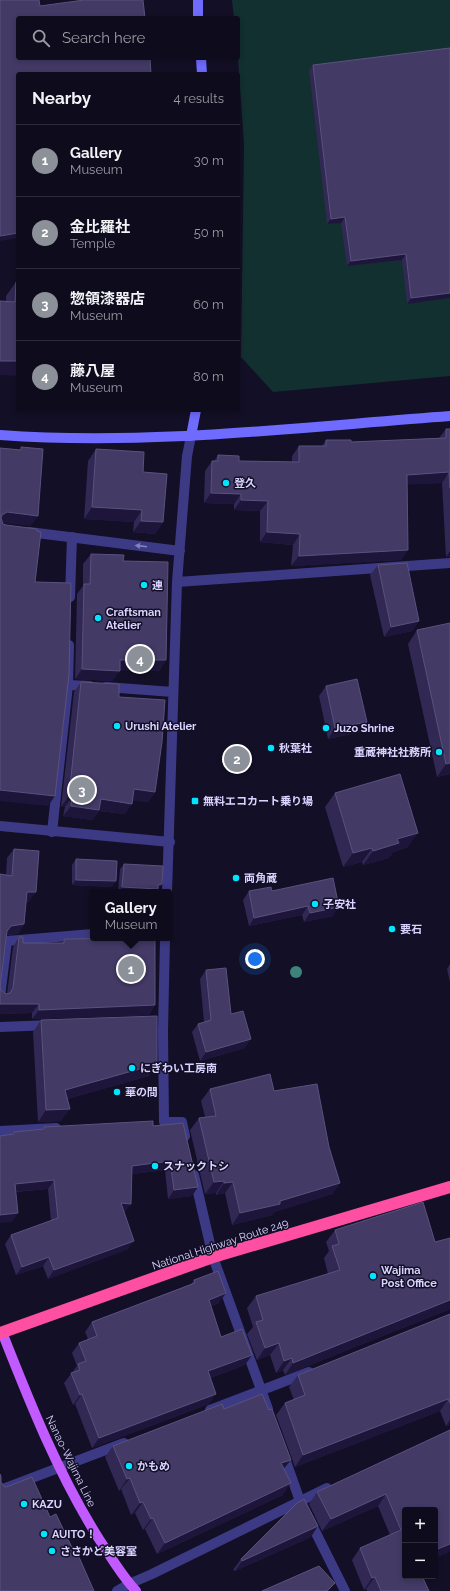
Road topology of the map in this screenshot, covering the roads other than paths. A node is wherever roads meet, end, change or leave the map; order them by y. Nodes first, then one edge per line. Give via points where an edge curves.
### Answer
1 (198, 0) edge
2 (198, 16) edge
3 (201, 60) edge
4 (202, 72) edge
5 (196, 412) edge
6 (450, 416) edge
7 (0, 435) edge
8 (191, 436) junction
9 (22, 532) edge
10 (72, 537) junction
11 (180, 551) junction
12 (450, 563) edge
13 (177, 582) junction
14 (70, 606) edge
15 (70, 636) edge
16 (68, 684) junction
17 (173, 692) junction
18 (0, 826) edge
19 (52, 832) junction
20 (170, 842) junction
21 (167, 889) edge
22 (90, 934) edge
23 (165, 941) edge
24 (0, 997) edge
25 (62, 1025) edge
26 (0, 1026) edge
27 (63, 1128) edge
28 (0, 1131) edge
29 (187, 1145) edge
30 (192, 1167) edge
31 (450, 1187) edge
32 (213, 1257) junction
33 (1, 1331) edge
34 (320, 1368) edge
35 (262, 1391) junction
36 (204, 1412) edge
37 (272, 1420) edge
38 (132, 1440) edge
39 (280, 1442) edge
40 (60, 1467) junction
41 (336, 1484) edge
42 (0, 1490) edge
43 (300, 1501) junction
44 (133, 1587) edge
45 (117, 1591) edge
46 (345, 1591) edge

1 - 2 street
3 - 4 street
5 - 8 street
6 - 8 street
7 - 8 street via 146,438
8 - 11 street via 187,456
9 - 10 street
11 -> 10 street
10 - 14 street
11 - 13 street
12 - 13 street
13 - 17 street
15 - 16 street
16 - 17 street
16 - 19 street
17 - 20 street
18 - 19 street
19 - 20 street
20 - 21 street
22 - 24 street via 7,941
23 - 29 street via 160,1022 160,1122 182,1122
25 - 26 street
27 - 28 street
30 - 32 street
31 - 32 highway, National Highway Route 249
32 - 33 highway, National Highway Route 249
32 - 35 street
33 - 40 main road, Nanao-Wajima Line via 31,1406
34 - 35 street
35 - 36 street
35 - 37 street
38 - 40 street
39 - 43 street
40 - 42 street
40 - 44 main road, Nanao-Wajima Line via 80,1508 117,1568
41 - 43 street
43 - 44 street via 152,1574
43 - 46 street
44 - 45 street

